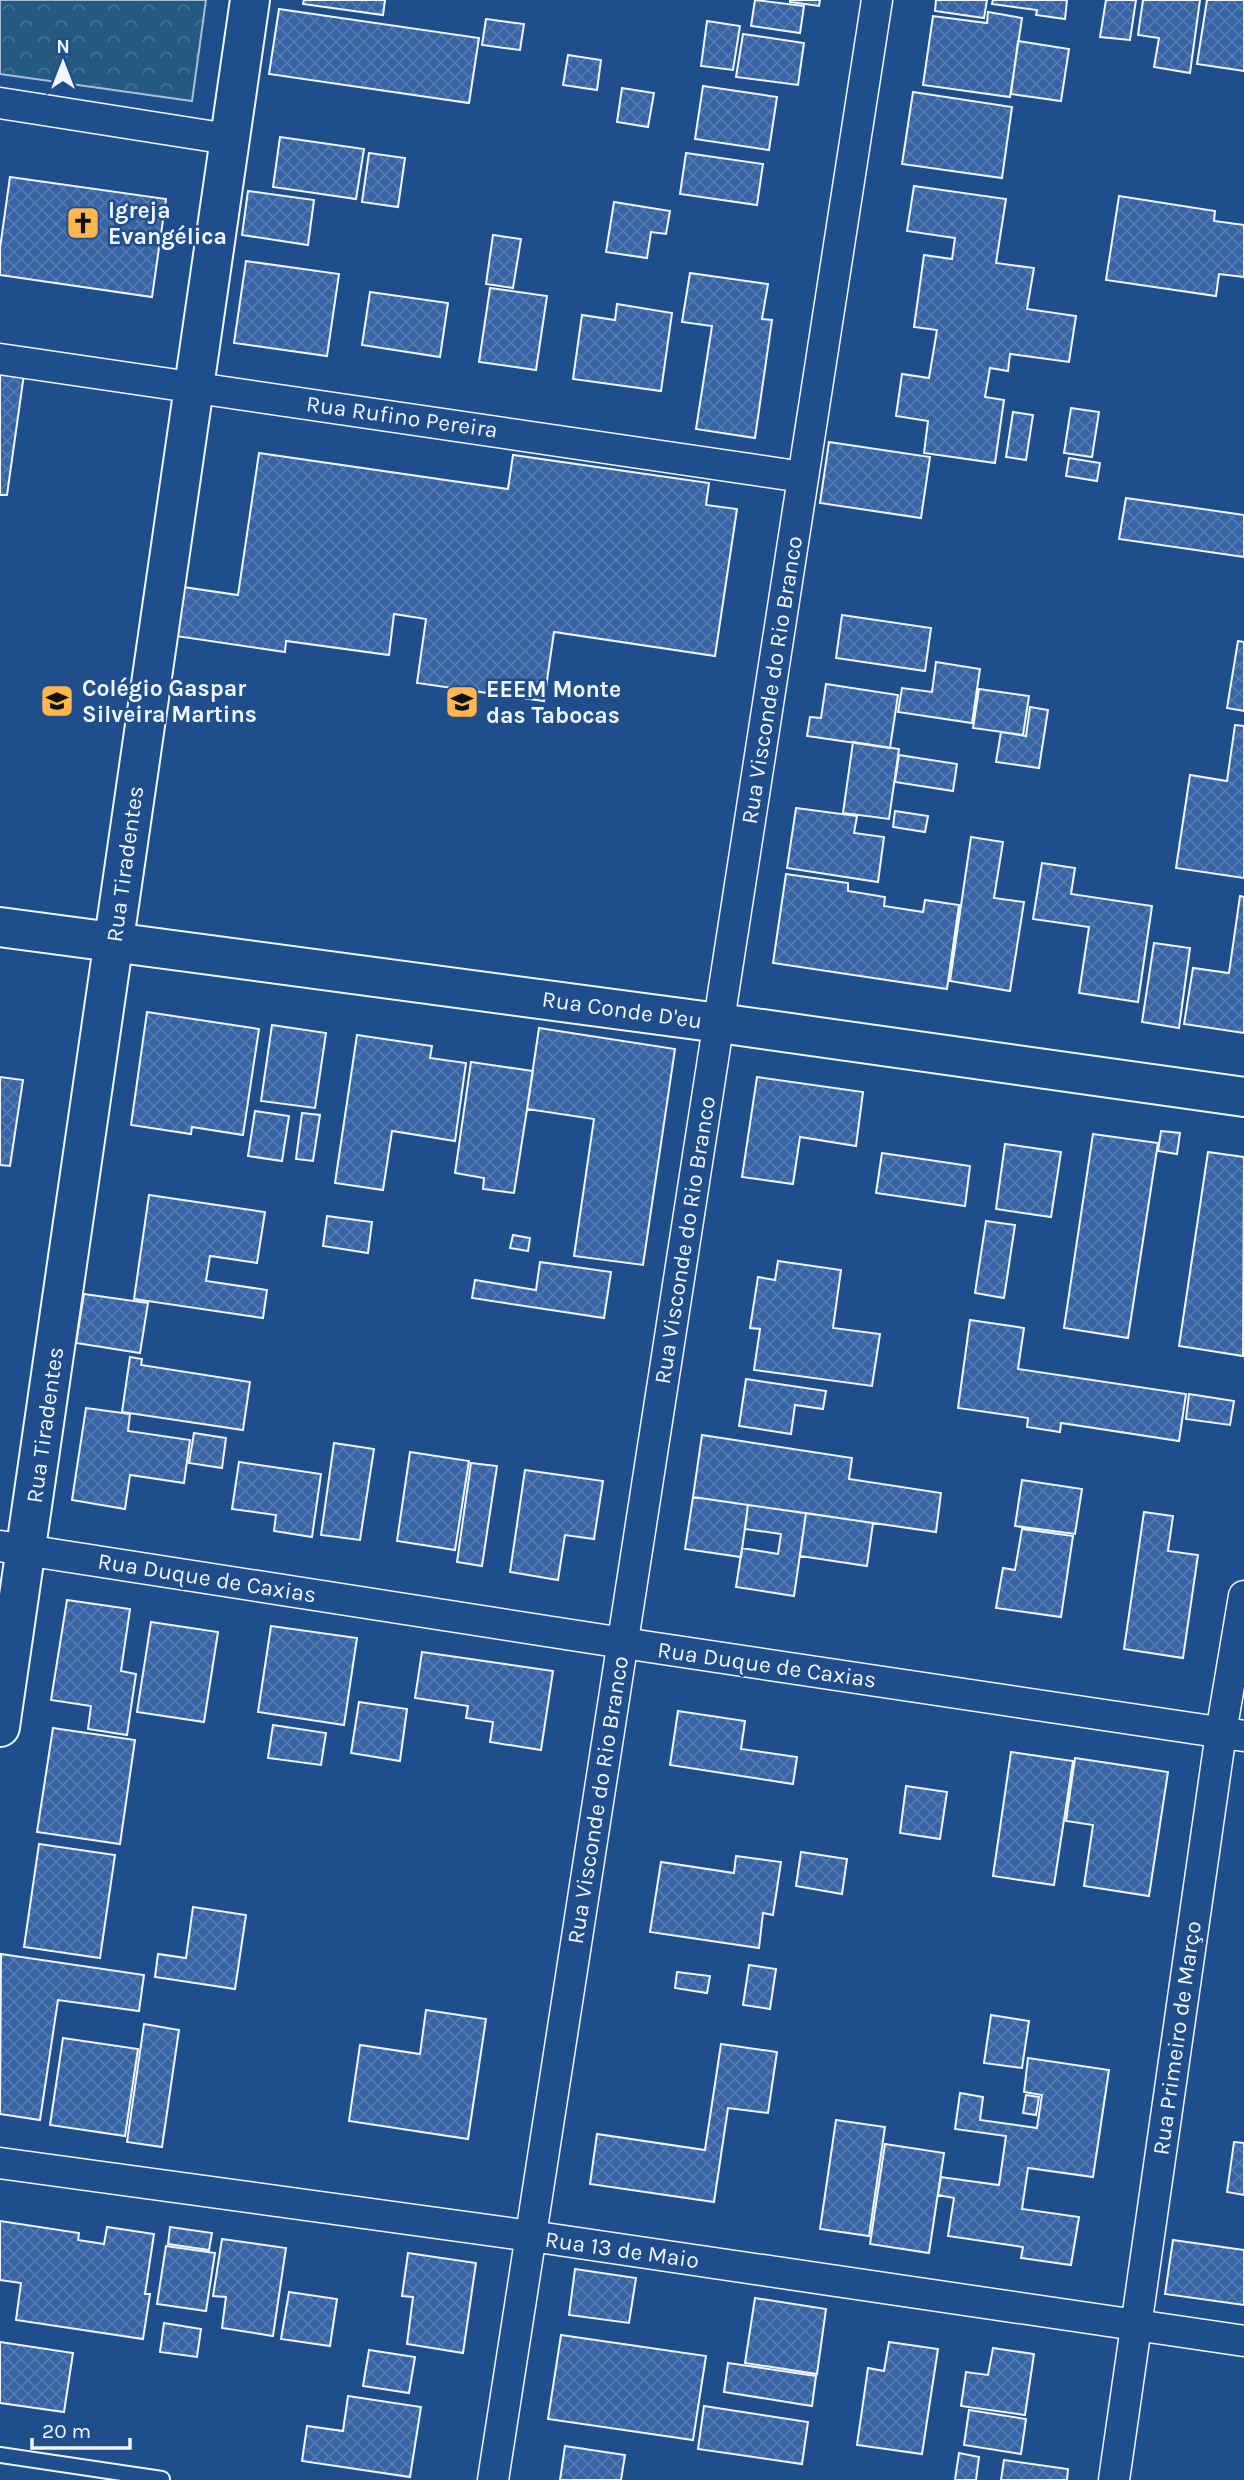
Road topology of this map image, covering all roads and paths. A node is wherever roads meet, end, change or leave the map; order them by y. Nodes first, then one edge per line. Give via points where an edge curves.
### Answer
1 (250, 0) edge
2 (877, 0) edge
3 (0, 103) edge
4 (228, 139) junction
5 (0, 359) edge
6 (193, 386) junction
7 (803, 477) junction
8 (0, 928) edge
9 (114, 942) junction
10 (719, 1023) junction
11 (1244, 1097) edge
12 (13, 1548) edge
13 (1244, 1596) edge
14 (623, 1643) junction
15 (0, 1727) edge
16 (1232, 1734) edge
17 (0, 2163) edge
18 (531, 2236) junction
19 (1136, 2325) junction
20 (1244, 2341) edge
21 (0, 2455) edge
22 (162, 2479) edge
23 (493, 2480) edge
24 (1114, 2480) edge

1 - 4 main road, Rua Tiradentes
2 - 7 street, Rua Visconde do Rio Branco
3 - 4 street
4 - 6 main road, Rua Tiradentes
5 - 6 street, Rua Rufino Pereira
6 - 7 street, Rua Rufino Pereira
6 - 9 main road, Rua Tiradentes
7 - 10 street, Rua Visconde do Rio Branco
8 - 9 main road, Rua Conde D'eu
9 - 10 main road, Rua Conde D'eu
9 - 12 main road, Rua Tiradentes
10 - 11 main road, Rua Conde D'eu
10 - 14 street, Rua Visconde do Rio Branco
12 - 14 street, Rua Duque de Caxias
12 - 15 main road, Rua Tiradentes
13 - 16 street, Rua Primeiro de Março
14 - 16 street, Rua Duque de Caxias
14 - 18 street, Rua Visconde do Rio Branco
16 - 19 street, Rua Primeiro de Março
17 - 18 street, Rua 13 de Maio
18 - 19 street, Rua 13 de Maio
18 - 23 street, Rua Visconde do Rio Branco
19 - 20 street, Rua 13 de Maio
19 - 24 street, Rua Primeiro de Março
21 - 22 lane

